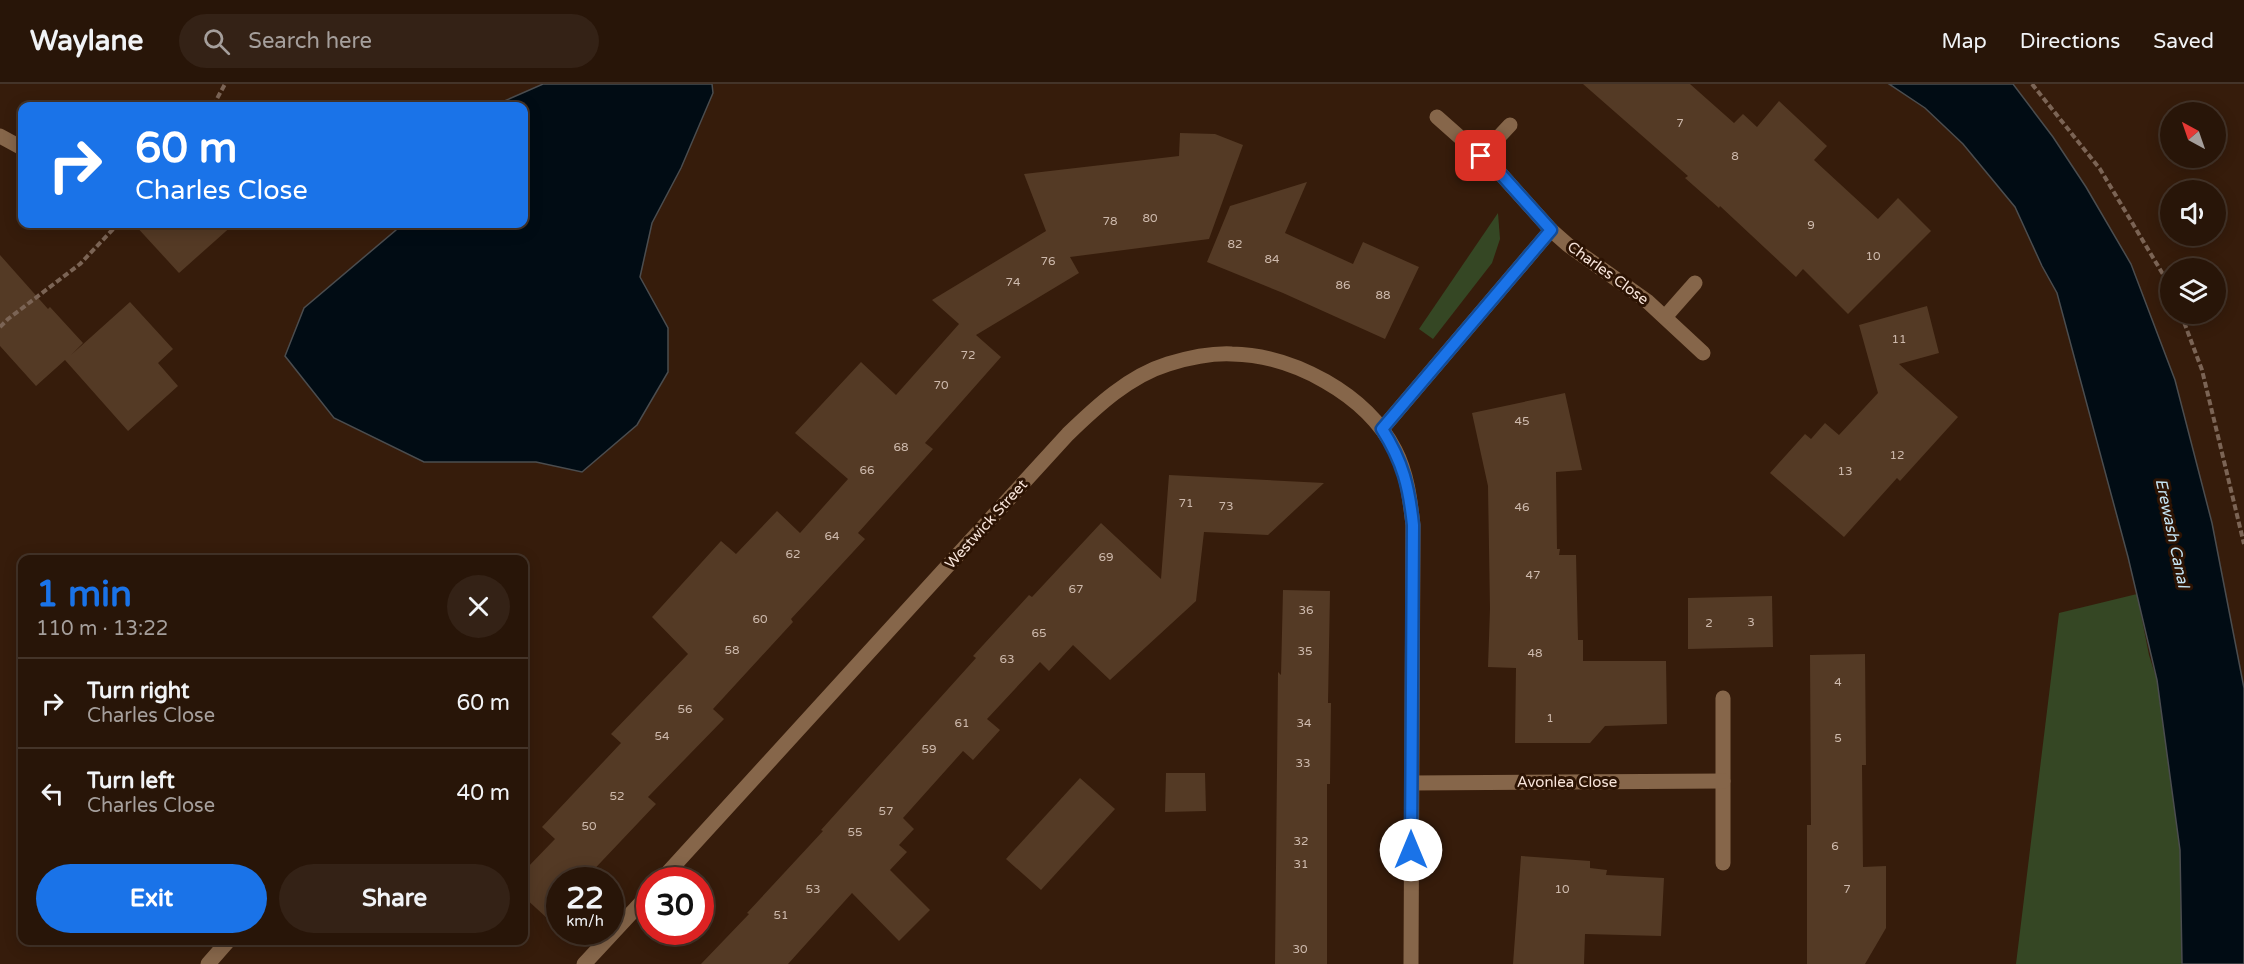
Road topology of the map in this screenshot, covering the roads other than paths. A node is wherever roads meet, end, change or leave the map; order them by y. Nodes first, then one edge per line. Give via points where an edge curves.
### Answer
1 (1437, 117) dead end
2 (1510, 125) dead end
3 (0, 136) edge
4 (18, 146) edge
5 (1481, 156) junction
6 (1551, 230) junction
7 (1695, 283) dead end
8 (1665, 316) junction
9 (1703, 353) dead end
10 (1382, 429) junction
11 (1723, 698) dead end
12 (1723, 780) junction
13 (1412, 783) junction
14 (1724, 863) dead end
15 (673, 867) edge
16 (636, 908) edge
17 (225, 945) edge
18 (208, 964) edge
19 (584, 964) edge
20 (1411, 964) edge

1 - 5 street, Charles Close
2 - 5 street
3 - 4 street
5 - 6 street, Charles Close
6 - 8 street, Charles Close
6 - 10 street
7 - 8 street
8 - 9 street, Charles Close
10 - 13 street, Westwick Street via 1405,474 1413,525
10 - 15 street, Westwick Street via 1362,408 1324,381 1265,358 1232,354 1198,356 1167,364 1131,381 1068,434
11 - 12 street
12 - 13 street, Avonlea Close
12 - 14 street
13 - 20 street, Westwick Street
16 - 19 street
17 - 18 street

